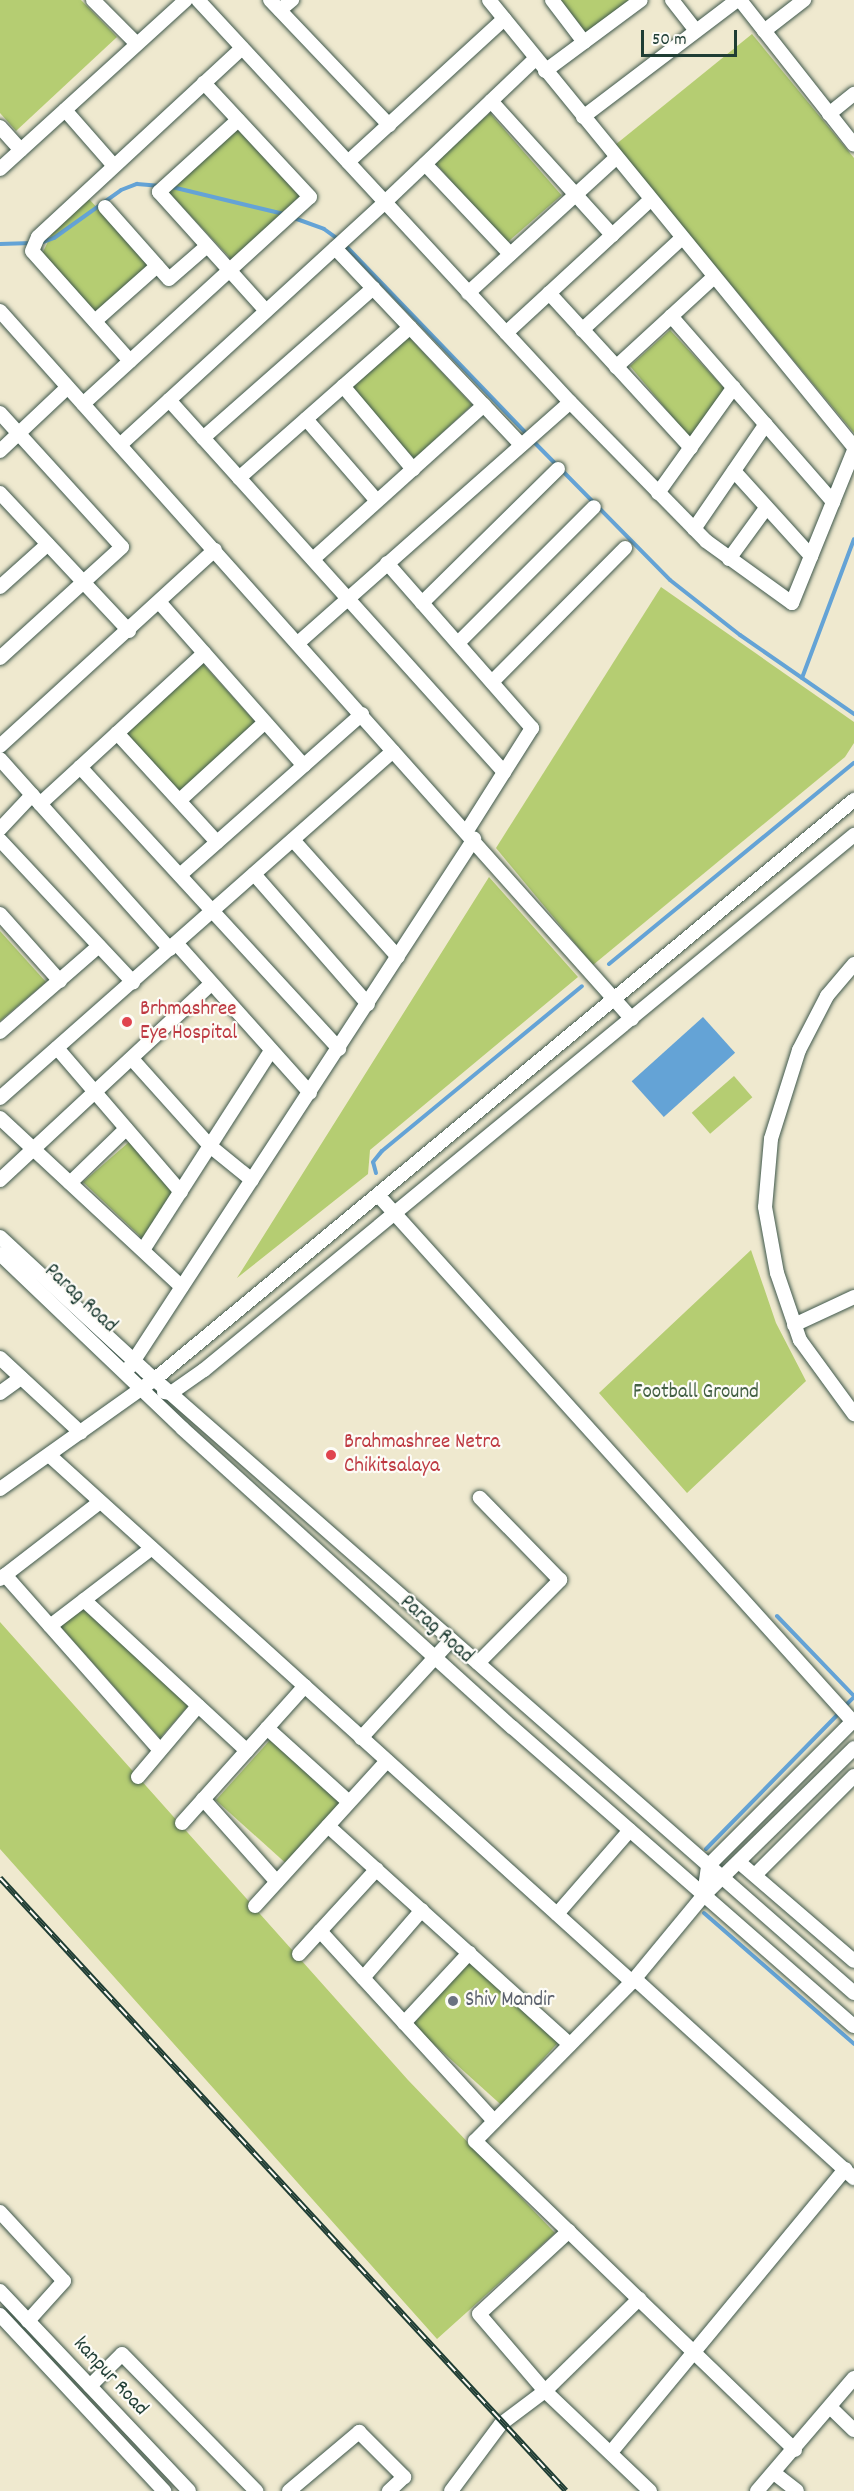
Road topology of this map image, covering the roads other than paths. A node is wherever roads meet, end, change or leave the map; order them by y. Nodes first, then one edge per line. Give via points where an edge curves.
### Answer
1 (93, 0) edge
2 (186, 0) edge
3 (198, 0) edge
4 (291, 0) edge
5 (489, 0) edge
6 (552, 0) edge
7 (641, 0) edge
8 (672, 0) edge
9 (738, 0) edge
10 (804, 0) edge
11 (275, 5) edge
12 (504, 19) junction
13 (696, 31) junction
14 (764, 31) junction
15 (584, 42) junction
16 (137, 44) junction
17 (242, 48) junction
18 (535, 59) junction
19 (544, 71) junction
20 (204, 83) junction
21 (854, 94) edge
22 (491, 101) junction
23 (65, 110) junction
24 (829, 114) junction
25 (583, 117) junction
26 (238, 120) junction
27 (389, 125) junction
28 (0, 127) edge
29 (854, 145) edge
30 (21, 150) junction
31 (616, 158) junction
32 (348, 162) junction
33 (425, 164) junction
34 (114, 166) junction
35 (0, 169) edge
36 (576, 195) junction
37 (650, 200) junction
38 (385, 202) junction
39 (105, 207) dead end
40 (612, 235) junction
41 (682, 238) junction
42 (340, 244) junction
43 (207, 246) junction
44 (510, 254) junction
45 (157, 266) junction
46 (229, 270) junction
47 (714, 277) junction
48 (373, 288) junction
49 (468, 292) junction
50 (549, 293) junction
51 (0, 311) edge
52 (266, 311) junction
53 (671, 316) junction
54 (95, 321) junction
55 (410, 327) junction
56 (582, 330) junction
57 (506, 333) junction
58 (130, 361) junction
59 (616, 367) junction
60 (343, 386) junction
61 (68, 387) junction
62 (734, 387) junction
63 (169, 400) junction
64 (570, 402) junction
65 (83, 404) junction
66 (484, 405) junction
67 (0, 412) edge
68 (306, 418) junction
69 (766, 424) junction
70 (19, 433) junction
71 (203, 438) junction
72 (527, 439) junction
73 (120, 445) junction
74 (691, 448) junction
75 (854, 448) edge
76 (0, 451) edge
77 (413, 469) junction
78 (558, 469) dead end
79 (734, 471) junction
80 (239, 478) junction
81 (0, 493) edge
82 (658, 493) junction
83 (376, 501) junction
84 (833, 502) junction
85 (594, 507) dead end
86 (766, 508) junction
87 (694, 529) junction
88 (48, 544) junction
89 (625, 548) dead end
90 (215, 550) junction
91 (811, 556) junction
92 (313, 559) junction
93 (729, 559) junction
94 (387, 563) junction
95 (82, 581) junction
96 (0, 587) edge
97 (348, 598) junction
98 (160, 603) junction
99 (422, 603) junction
100 (129, 631) junction
101 (298, 643) junction
102 (458, 643) junction
103 (204, 653) junction
104 (0, 658) edge
105 (492, 682) junction
106 (362, 714) junction
107 (265, 722) junction
108 (117, 733) junction
109 (0, 746) edge
110 (393, 752) junction
111 (0, 759) edge
112 (304, 766) junction
113 (80, 767) junction
114 (504, 772) junction
115 (36, 799) junction
116 (180, 800) junction
117 (854, 800) edge
118 (0, 829) edge
119 (471, 835) junction
120 (854, 835) edge
121 (0, 840) edge
122 (293, 840) junction
123 (217, 842) junction
124 (254, 874) junction
125 (180, 875) junction
126 (212, 912) junction
127 (0, 914) edge
128 (99, 946) junction
129 (173, 946) junction
130 (398, 957) junction
131 (854, 964) edge
132 (60, 981) junction
133 (133, 982) junction
134 (210, 985) junction
135 (615, 999) junction
136 (368, 1004) junction
137 (632, 1018) junction
138 (0, 1032) edge
139 (57, 1048) junction
140 (339, 1049) junction
141 (271, 1051) junction
142 (132, 1059) junction
143 (96, 1091) junction
144 (310, 1093) junction
145 (0, 1098) edge
146 (0, 1118) edge
147 (126, 1129) junction
148 (210, 1146) junction
149 (35, 1150) junction
150 (0, 1180) edge
151 (252, 1180) junction
152 (70, 1183) junction
153 (181, 1192) junction
154 (378, 1195) junction
155 (396, 1214) junction
156 (0, 1236) edge
157 (143, 1251) junction
158 (0, 1254) edge
159 (182, 1287) junction
160 (854, 1297) edge
161 (794, 1325) junction
162 (0, 1358) edge
163 (130, 1366) junction
164 (21, 1378) junction
165 (155, 1379) junction
166 (143, 1389) junction
167 (0, 1393) edge
168 (171, 1393) junction
169 (854, 1414) edge
170 (81, 1433) junction
171 (49, 1455) junction
172 (0, 1489) edge
173 (480, 1498) dead end
174 (100, 1502) junction
175 (152, 1548) junction
176 (3, 1577) edge
177 (84, 1600) junction
178 (50, 1626) junction
179 (451, 1640) junction
180 (435, 1657) junction
181 (478, 1663) junction
182 (305, 1686) junction
183 (198, 1706) junction
184 (853, 1722) edge
185 (267, 1728) junction
186 (361, 1737) junction
187 (854, 1748) edge
188 (160, 1750) junction
189 (247, 1751) junction
190 (387, 1761) junction
191 (854, 1776) edge
192 (138, 1777) dead end
193 (203, 1799) junction
194 (349, 1802) junction
195 (182, 1823) dead end
196 (328, 1826) junction
197 (630, 1830) junction
198 (740, 1863) junction
199 (708, 1866) junction
200 (377, 1869) junction
201 (755, 1875) junction
202 (724, 1879) junction
203 (277, 1882) junction
204 (704, 1895) junction
205 (255, 1906) dead end
206 (422, 1910) junction
207 (556, 1914) junction
208 (320, 1931) junction
209 (469, 1953) junction
210 (299, 1954) dead end
211 (852, 1955) edge
212 (363, 1978) junction
213 (634, 1981) junction
214 (854, 1993) edge
215 (404, 2023) junction
216 (854, 2026) edge
217 (570, 2045) junction
218 (494, 2121) junction
219 (849, 2173) edge
220 (0, 2212) edge
221 (569, 2231) junction
222 (0, 2291) edge
223 (639, 2299) junction
224 (0, 2315) edge
225 (28, 2321) junction
226 (694, 2353) junction
227 (854, 2378) edge
228 (90, 2386) junction
229 (545, 2391) junction
230 (830, 2407) junction
231 (854, 2430) edge
232 (795, 2450) junction
233 (612, 2451) junction
234 (774, 2473) junction
235 (164, 2491) edge
236 (189, 2491) edge
237 (256, 2491) edge
238 (289, 2491) edge
239 (388, 2491) edge
240 (451, 2491) edge
241 (650, 2491) edge
242 (757, 2491) edge
243 (797, 2491) edge

1 - 16 street
2 - 16 street
3 - 17 street
4 - 11 street
5 - 12 street
6 - 15 street
7 - 15 street
8 - 13 street
9 - 13 street
9 - 14 street
10 - 14 street
11 - 27 street
12 - 18 street
12 - 27 street
13 - 25 street
14 - 24 street
15 - 19 street
16 - 23 street
17 - 20 street
17 - 32 street
18 - 19 street
18 - 22 street
19 - 25 street
20 - 26 street
20 - 34 street
21 - 24 street
22 - 33 street
22 - 36 street
23 - 30 street
23 - 34 street
24 - 29 street
25 - 31 street
26 - 43 street via 159,192
26 - 46 street via 310,197
27 - 32 street
28 - 30 street
30 - 35 street
31 - 36 street
31 - 37 street
32 - 38 street
33 - 38 street
33 - 44 street
34 - 54 street via 38,237 32,251
36 - 40 street
36 - 44 street
37 - 40 street
37 - 41 street
38 - 42 street
38 - 49 street
39 - 45 street
40 - 50 street
41 - 47 street
41 - 56 street
42 - 48 street
42 - 52 street
43 - 45 street via 169,279
43 - 46 street
44 - 49 street
45 - 54 street
46 - 52 street
46 - 58 street
47 - 53 street
47 - 75 street
48 - 55 street
48 - 71 street
49 - 57 street
50 - 56 street
50 - 57 street
51 - 61 street
52 - 63 street
53 - 59 street
53 - 62 street
54 - 58 street
55 - 60 street
55 - 66 street
56 - 59 street
57 - 64 street
58 - 65 street
59 - 74 street
60 - 68 street
60 - 77 street
61 - 65 street
61 - 70 street
62 - 69 street
62 - 74 street
63 - 71 street
63 - 73 street
64 - 72 street
64 - 82 street
65 - 73 street
66 - 72 street
66 - 77 street
67 - 70 street
68 - 80 street
68 - 83 street
69 - 79 street
69 - 84 street
70 - 76 street
70 - 95 street via 123,547
71 - 80 street
72 - 94 street
73 - 90 street
74 - 82 street
75 - 84 street
77 - 83 street
78 - 99 street
79 - 86 street
79 - 87 street
80 - 92 street
81 - 88 street
82 - 87 street
83 - 92 street
84 - 91 street
85 - 102 street
86 - 91 street
86 - 93 street
87 - 93 street
88 - 95 street
88 - 96 street
89 - 105 street
90 - 98 street
90 - 101 street
91 - 93 street via 792,603
92 - 97 street
94 - 97 street
94 - 99 street
95 - 100 street
95 - 104 street
97 - 101 street
97 - 114 street
98 - 100 street
98 - 103 street
99 - 102 street
100 - 109 street
101 - 106 street
102 - 105 street
103 - 107 street
103 - 108 street
105 - 114 street via 532,728
106 - 110 street
106 - 112 street
107 - 112 street
107 - 116 street
108 - 113 street
108 - 116 street
110 - 119 street
110 - 122 street
111 - 115 street
112 - 123 street
113 - 115 street
113 - 125 street
114 - 119 street
115 - 118 street
115 - 129 street
116 - 123 street
117 - 135 street
119 - 130 street
119 - 135 street
120 - 137 street
121 - 128 street
122 - 124 street
122 - 130 street
123 - 125 street
124 - 126 street
124 - 136 street
125 - 126 street
126 - 129 street
126 - 140 street
127 - 132 street
128 - 132 street
128 - 133 street
129 - 133 street
129 - 134 street
130 - 136 street
131 - 161 street via 827,996 799,1050 771,1139 765,1207 777,1273
132 - 138 street
133 - 139 street
134 - 141 street
134 - 142 street
135 - 137 street
135 - 154 street
136 - 140 street
137 - 155 street
139 - 143 street
139 - 145 street
140 - 144 street
141 - 144 street
141 - 148 street
142 - 143 street
142 - 148 street
143 - 147 street
143 - 149 street
144 - 151 street
146 - 149 street
147 - 152 street
147 - 153 street
148 - 151 street
148 - 153 street
149 - 150 street
149 - 152 street
151 - 159 street
152 - 157 street
153 - 157 street
154 - 155 street
154 - 165 street
155 - 168 street
155 - 184 street
156 - 163 street, Parag Road
157 - 159 street
158 - 163 street, Parag Road
159 - 163 street
160 - 161 street
161 - 169 street via 800,1340
162 - 164 street
163 - 165 street, Parag Road
163 - 166 street, Parag Road
164 - 167 street
164 - 170 street
165 - 166 street
165 - 168 street, Parag Road
166 - 168 street
166 - 170 street
166 - 180 street, Parag Road
168 - 179 street, Parag Road
170 - 171 street
171 - 172 street
171 - 174 street
173 - 181 street via 560,1580
174 - 175 street
174 - 176 street
175 - 177 street
175 - 182 street
176 - 178 street
177 - 178 street
177 - 183 street
178 - 188 street
179 - 180 street
179 - 181 street, Parag Road
180 - 186 street
180 - 197 street, Parag Road
181 - 199 street, Parag Road
182 - 185 street
182 - 186 street
183 - 188 street
183 - 189 street
184 - 199 street
185 - 189 street
185 - 194 street
186 - 190 street
187 - 198 street
188 - 192 street
189 - 193 street
190 - 194 street
190 - 207 street
191 - 201 street
193 - 195 street
193 - 203 street
194 - 196 street
196 - 200 street
196 - 203 street
197 - 204 street, Parag Road
197 - 207 street
198 - 201 street
198 - 202 street
199 - 202 street, Parag Road
199 - 204 street
200 - 206 street
200 - 208 street
201 - 211 street
202 - 204 street
202 - 214 street, Parag Road
203 - 205 street
204 - 213 street
204 - 216 street, Parag Road
206 - 209 street
206 - 212 street
207 - 213 street
208 - 210 street
208 - 212 street
209 - 215 street
209 - 217 street
212 - 215 street
213 - 217 street
213 - 219 street
215 - 218 street
217 - 218 street
218 - 221 street via 475,2141
219 - 226 street
220 - 225 street via 63,2281
221 - 223 street
221 - 229 street via 479,2314
222 - 225 street, kanpur Road
223 - 226 street
223 - 229 street
224 - 235 street
225 - 228 street, kanpur Road
226 - 232 street
226 - 233 street
227 - 230 street
228 - 236 street, kanpur Road
228 - 237 street via 122,2354
229 - 233 street
229 - 240 street via 501,2424
230 - 231 street
230 - 232 street
232 - 234 street
233 - 241 street
234 - 242 street
234 - 243 street
238 - 239 street via 359,2432 404,2477

